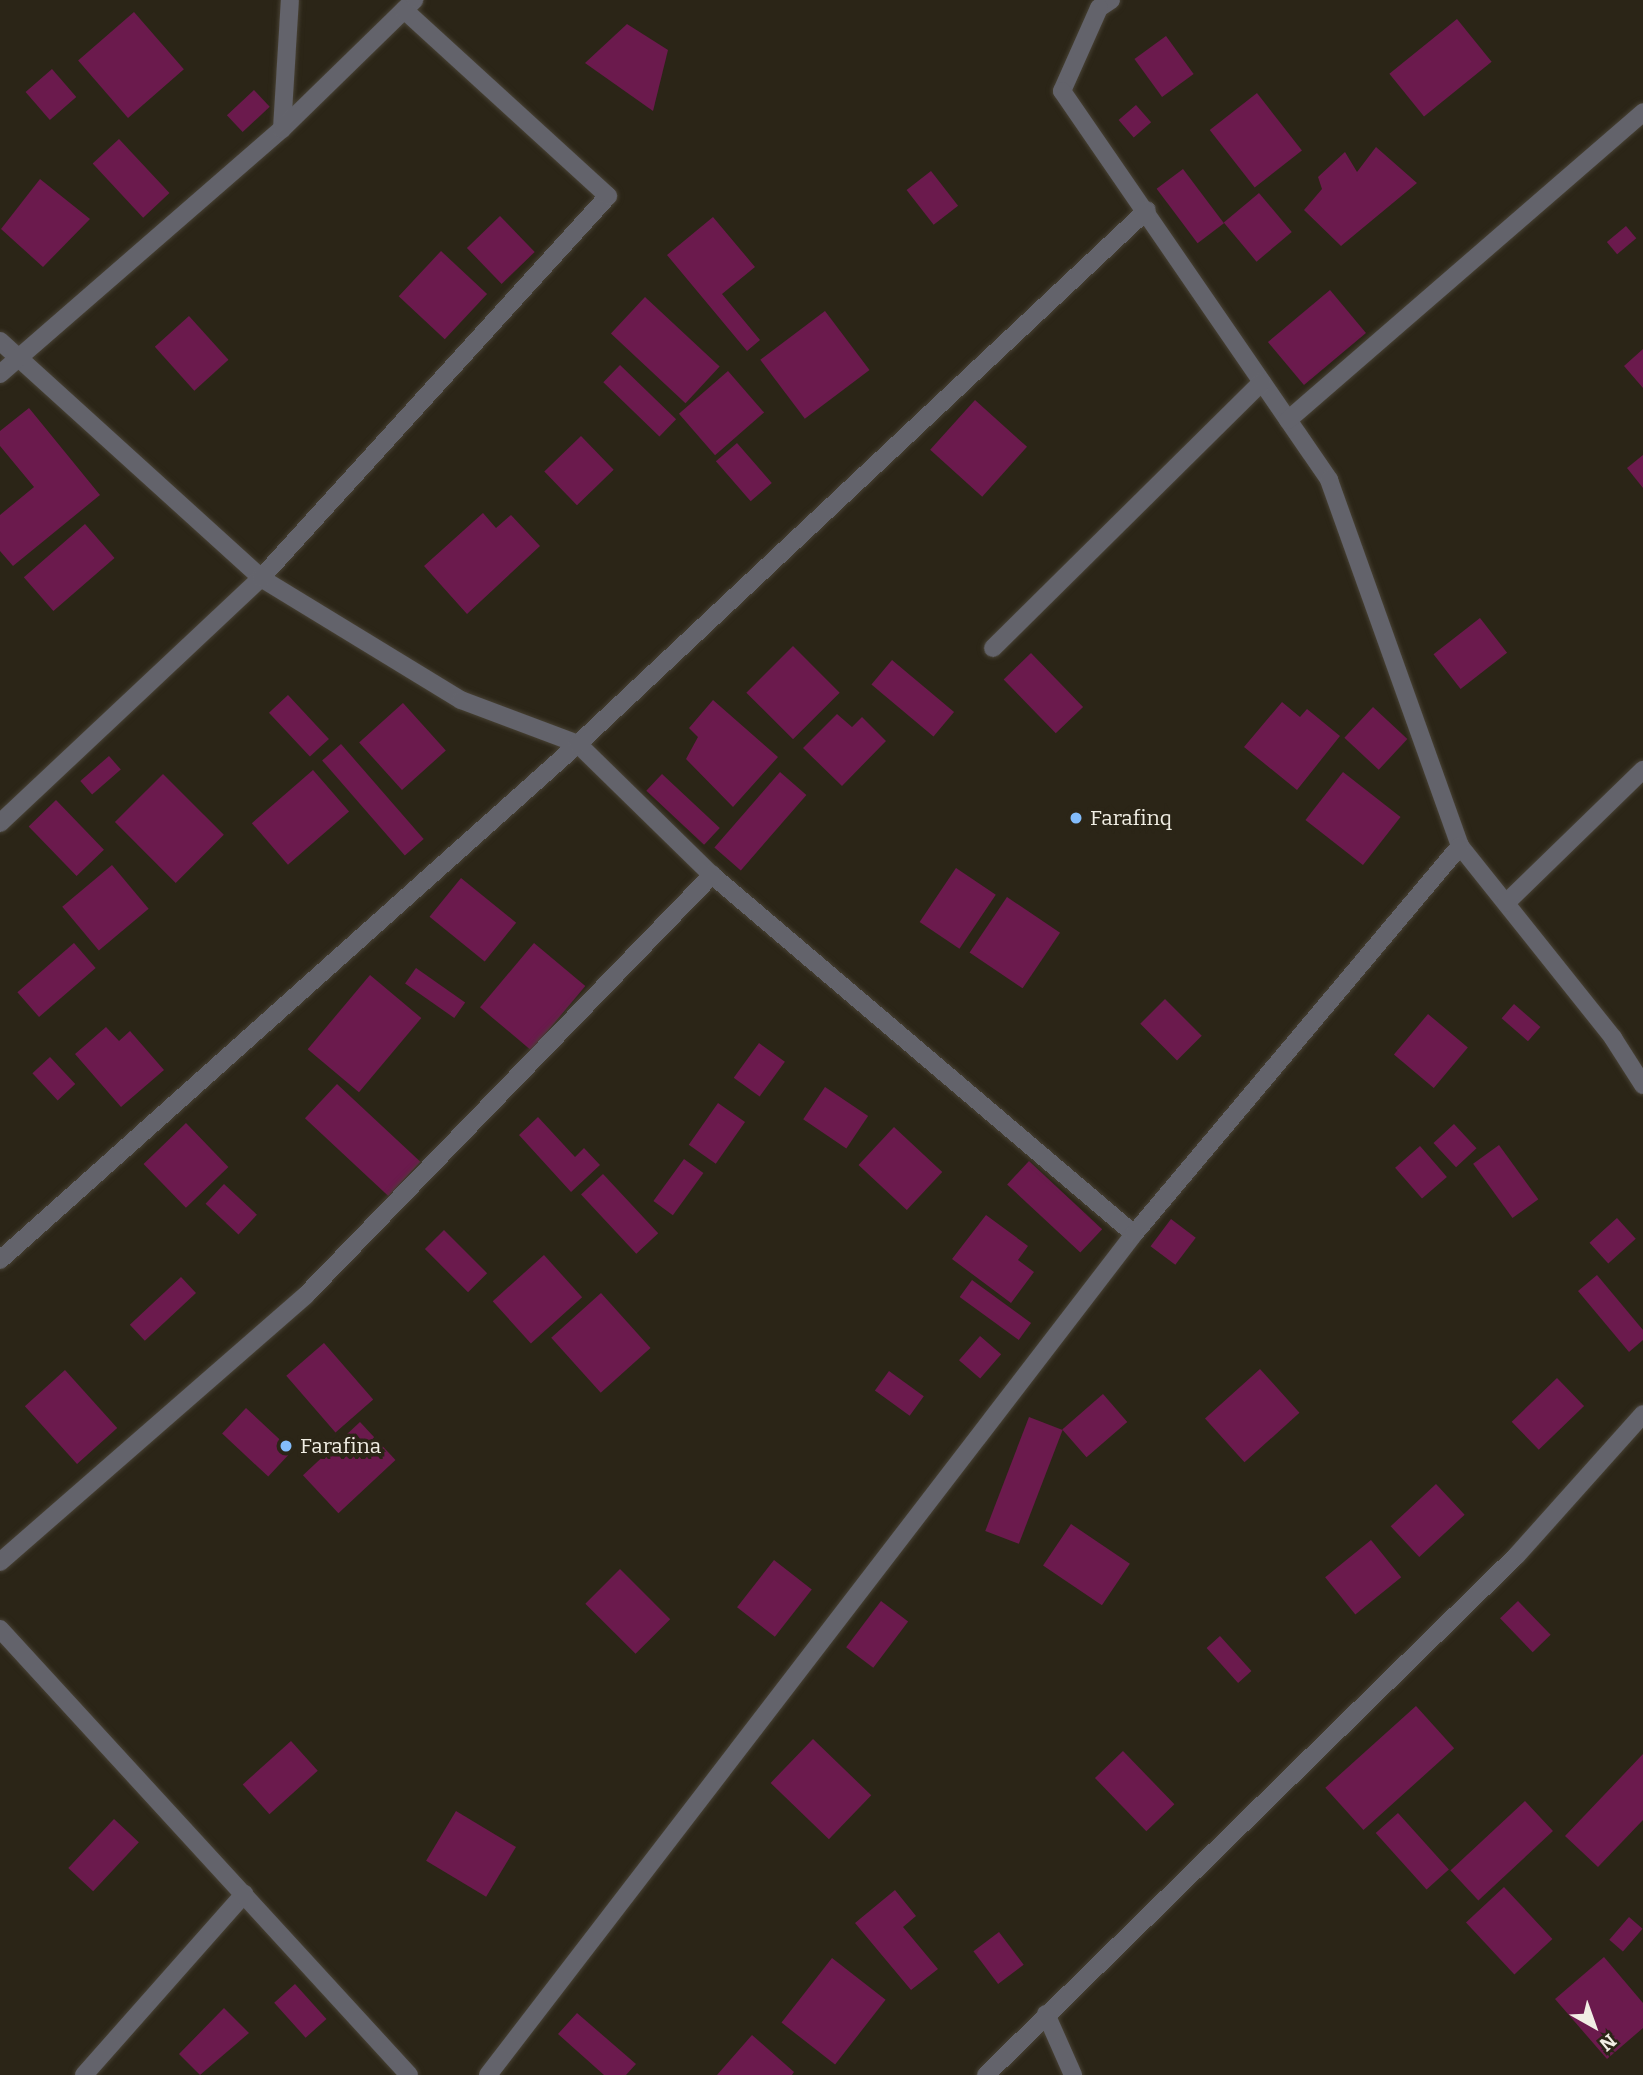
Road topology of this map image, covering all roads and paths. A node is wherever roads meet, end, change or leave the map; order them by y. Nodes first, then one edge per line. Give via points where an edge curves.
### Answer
1 (290, 0) edge
2 (1111, 0) edge
3 (409, 5) edge
4 (1643, 112) edge
5 (282, 130) junction
6 (1147, 210) junction
7 (0, 341) edge
8 (18, 357) junction
9 (0, 374) edge
10 (1262, 382) junction
11 (1288, 420) junction
12 (261, 578) junction
13 (992, 648) dead end
14 (578, 744) junction
15 (1643, 770) edge
16 (0, 823) edge
17 (1460, 846) junction
18 (712, 875) junction
19 (1506, 903) junction
20 (1643, 1085) edge
21 (1134, 1234) junction
22 (0, 1260) edge
23 (1643, 1414) edge
24 (0, 1562) edge
25 (0, 1629) edge
26 (244, 1894) junction
27 (1046, 2014) junction
28 (84, 2075) edge
29 (409, 2075) edge
30 (488, 2075) edge
31 (986, 2075) edge
32 (1073, 2075) edge

1 - 5 street
2 - 6 street via 1099,8 1062,91
3 - 5 street
3 - 12 street via 608,195
4 - 11 street
5 - 8 street
6 - 10 street
6 - 14 street
7 - 8 street
8 - 9 street
8 - 12 street
10 - 11 street
10 - 13 street
11 - 17 street via 1329,481
12 - 14 street via 461,700
12 - 16 street
14 - 18 street
14 - 22 street
15 - 19 street
17 - 19 street
17 - 21 street
18 - 21 street
18 - 24 street via 305,1296
19 - 20 street
21 - 30 street
23 - 27 street via 1517,1555
25 - 26 street
26 - 28 street
26 - 29 street
27 - 31 street
27 - 32 street

